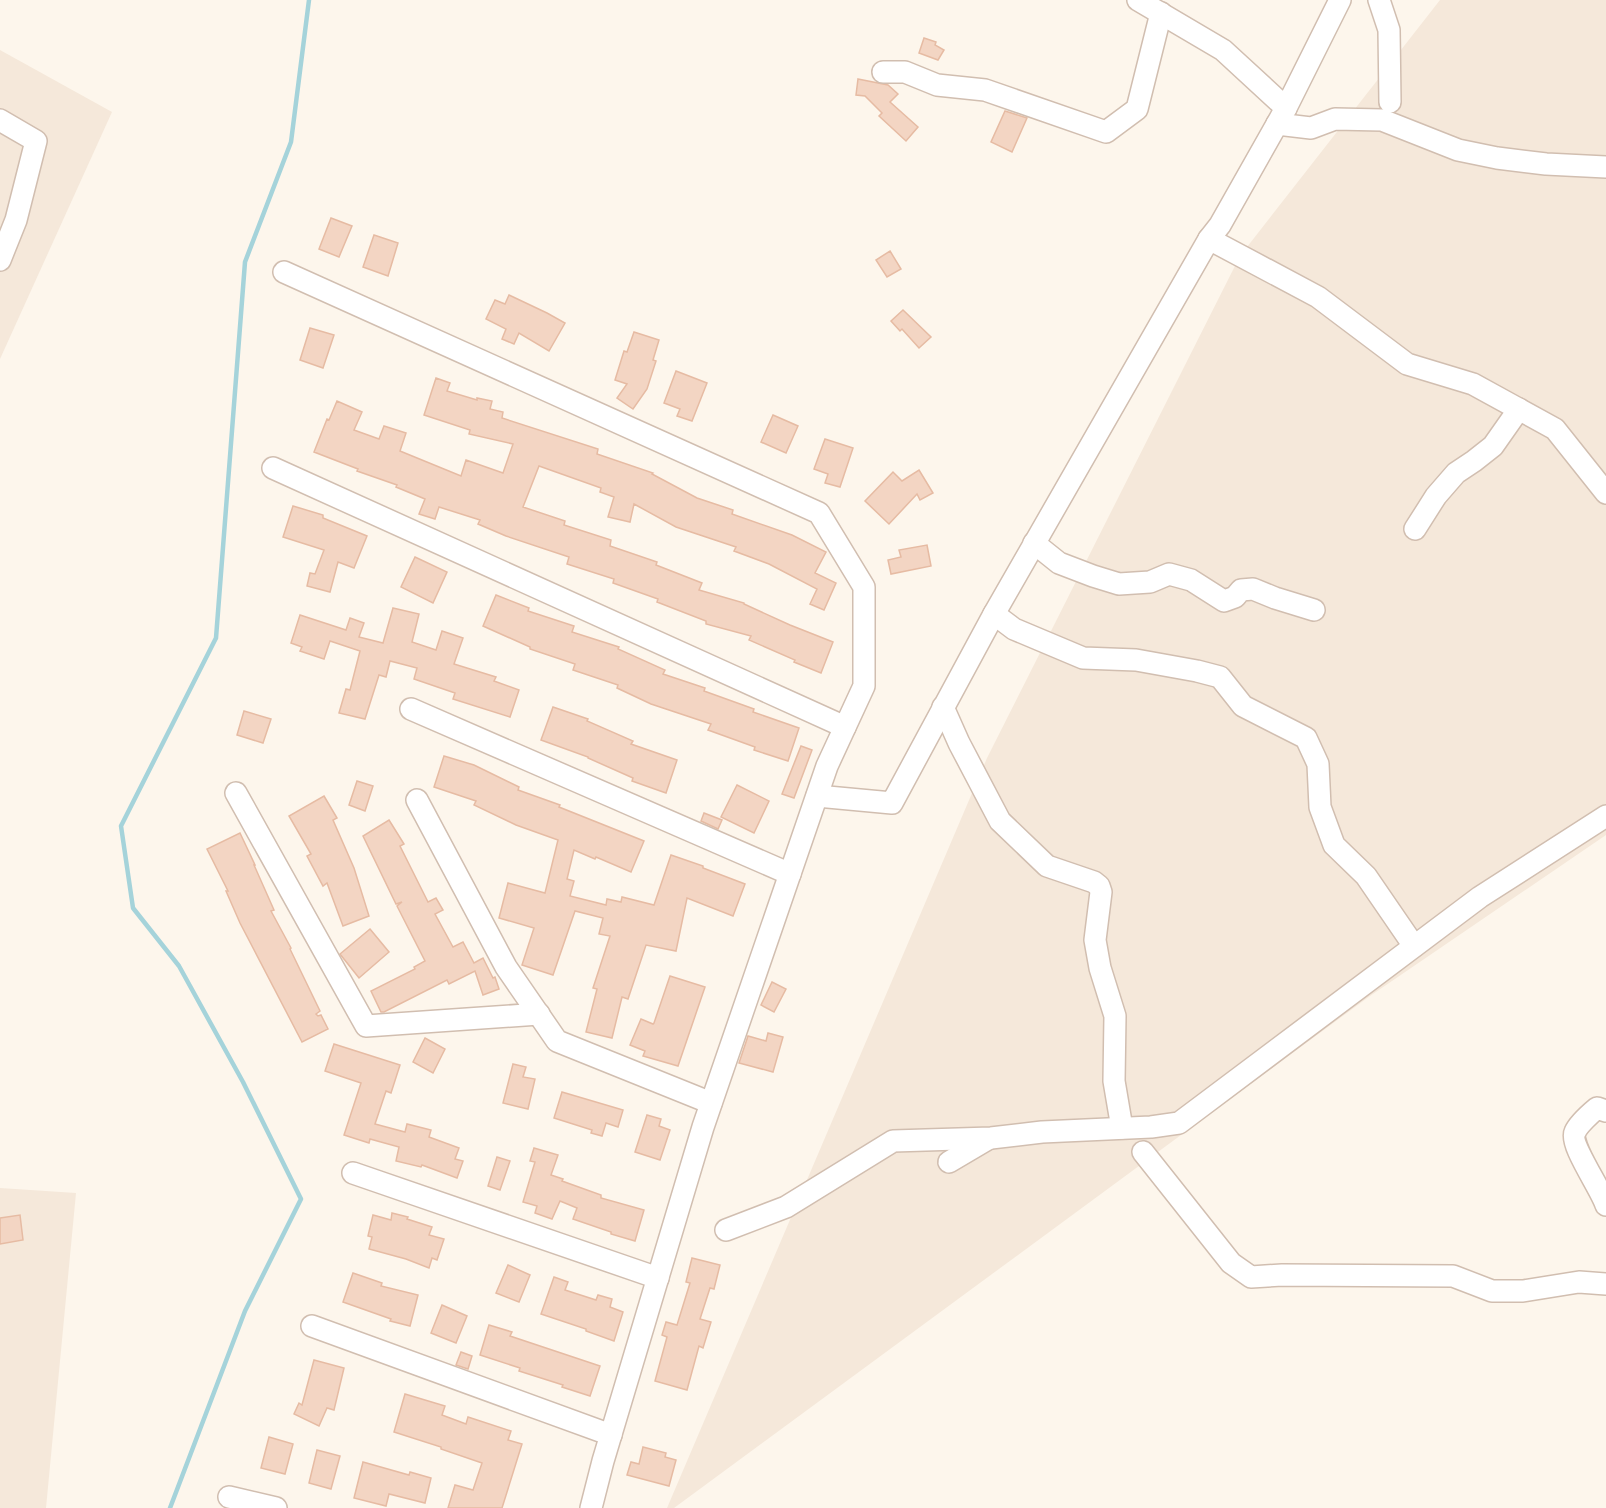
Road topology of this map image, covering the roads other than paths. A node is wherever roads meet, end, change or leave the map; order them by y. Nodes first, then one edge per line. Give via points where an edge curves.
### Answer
1 (1138, 0) edge
2 (1340, 0) edge
3 (1379, 0) edge
4 (1161, 13) junction
5 (883, 72) dead end
6 (1390, 102) dead end
7 (1281, 116) junction
8 (0, 120) edge
9 (1606, 167) edge
10 (8, 219) edge
11 (1209, 239) junction
12 (0, 260) edge
13 (284, 272) dead end
14 (1519, 409) junction
15 (273, 468) dead end
16 (1606, 493) edge
17 (1415, 529) dead end
18 (1034, 543) junction
19 (1314, 610) dead end
20 (994, 614) junction
21 (943, 707) junction
22 (411, 709) dead end
23 (845, 727) junction
24 (236, 793) dead end
25 (817, 796) junction
26 (417, 800) dead end
27 (1606, 816) edge
28 (790, 874) junction
29 (1414, 946) junction
30 (539, 1014) junction
31 (711, 1103) junction
32 (1606, 1111) edge
33 (1122, 1128) junction
34 (991, 1138) junction
35 (1143, 1152) dead end
36 (949, 1162) dead end
37 (353, 1173) dead end
38 (1606, 1205) edge
39 (726, 1230) dead end
40 (658, 1278) junction
41 (1606, 1284) edge
42 (312, 1326) dead end
43 (611, 1435) junction
44 (229, 1497) dead end
45 (276, 1508) edge
46 (591, 1508) edge

1 - 4 street
2 - 7 street
3 - 6 street via 1389,30
4 - 5 street via 1137,109 1106,132 985,90 938,85 905,72
4 - 7 street via 1223,50
7 - 9 street via 1311,128 1335,120 1382,120 1458,150 1546,164
7 - 11 street via 1221,225
8 - 10 street via 36,141
10 - 12 street
11 - 14 street via 1318,297 1407,364 1473,384
11 - 18 street
13 - 23 street via 819,513 864,587 864,686
14 - 16 street via 1555,429
14 - 17 street via 1493,446 1442,488
15 - 23 street
18 - 19 street via 1059,563 1119,584 1150,582 1169,574 1191,580 1224,601 1241,590 1253,589
18 - 20 street
20 - 21 street
20 - 29 street via 1014,629 1083,658 1136,660 1220,677 1243,706 1306,738 1318,764 1320,807 1334,845 1366,876
21 - 25 street via 892,803
21 - 33 street via 1000,821 1047,866 1099,886 1095,940 1115,1016 1114,1081
22 - 28 street
23 - 25 street
24 - 30 street via 366,1026
25 - 28 street
26 - 30 street via 506,966
27 - 29 street via 1480,897
28 - 31 street
29 - 33 street via 1179,1123
30 - 31 street via 557,1041
31 - 40 street
32 - 38 street via 1597,1108 1591,1113 1574,1133 1574,1143
33 - 34 street
34 - 36 street
34 - 39 street via 892,1141 786,1207
35 - 41 street via 1231,1263 1251,1277 1453,1276 1492,1291 1523,1291 1579,1282
37 - 40 street
40 - 43 street
42 - 43 street
43 - 46 street
44 - 45 street

